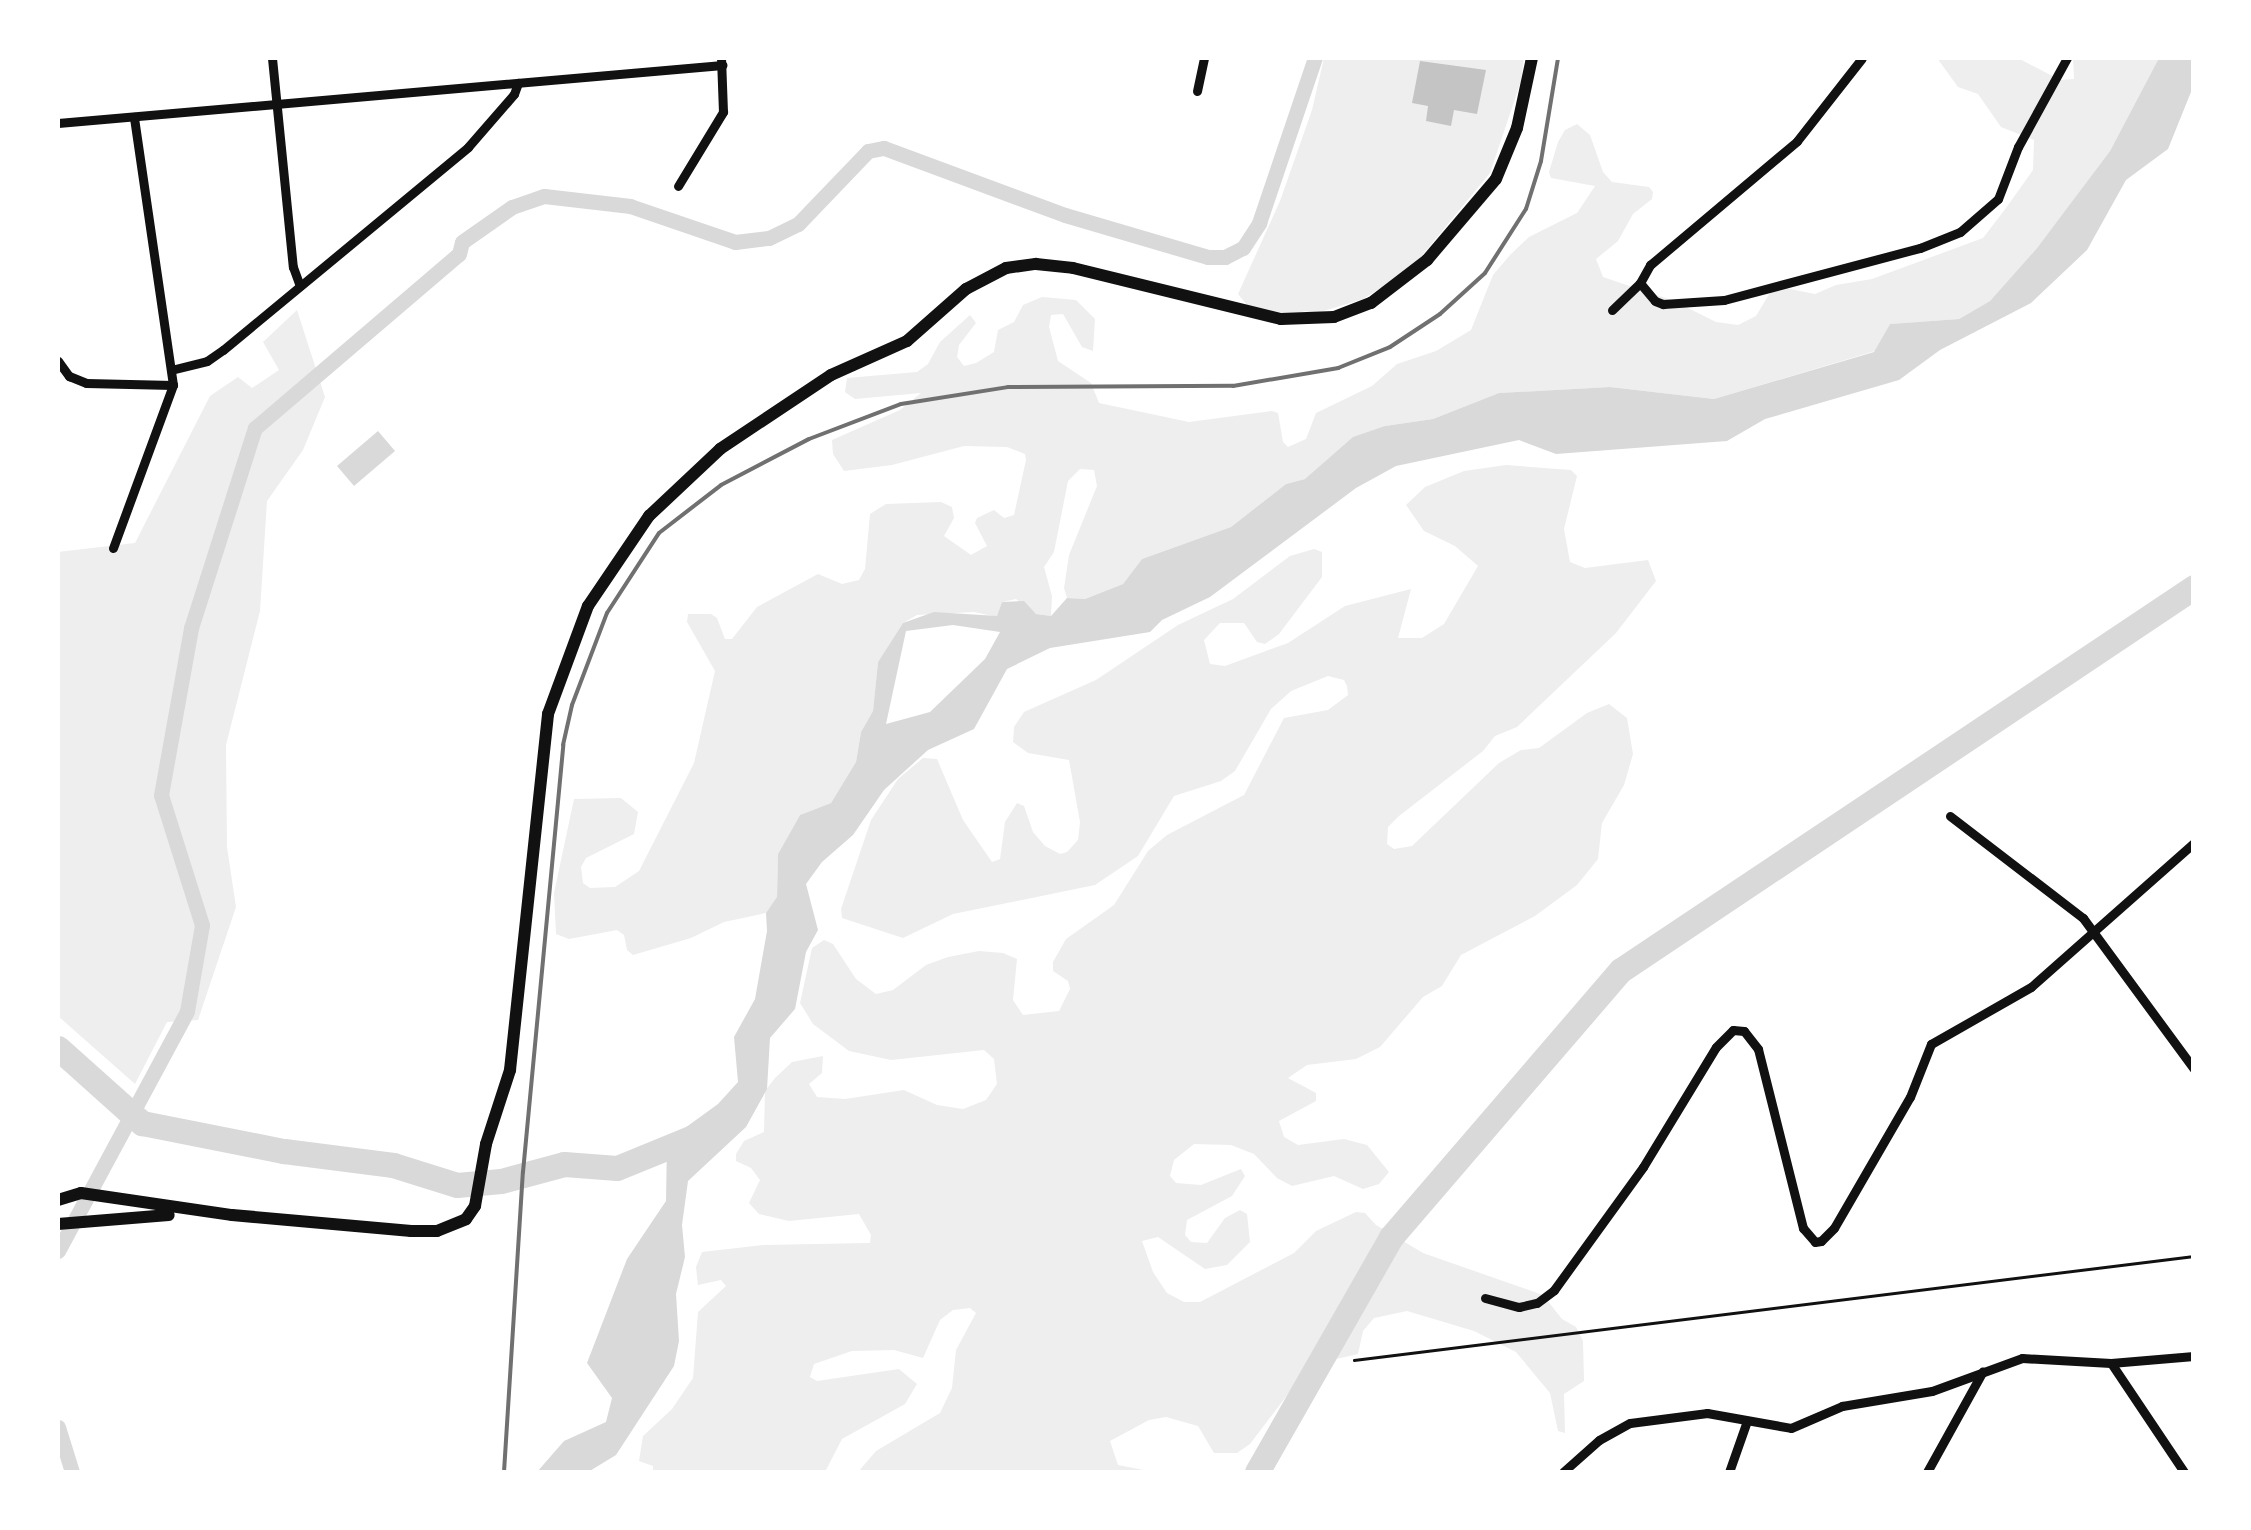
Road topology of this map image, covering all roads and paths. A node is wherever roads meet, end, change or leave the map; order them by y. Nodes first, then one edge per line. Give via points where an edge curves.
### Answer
1 (272, 58) edge
2 (1204, 58) edge
3 (1532, 58) edge
4 (1862, 58) edge
5 (2067, 58) edge
6 (722, 61) edge
7 (518, 83) junction
8 (1198, 91) dead end
9 (276, 105) junction
10 (134, 117) junction
11 (58, 123) edge
12 (678, 186) dead end
13 (1640, 282) junction
14 (300, 286) junction
15 (1612, 310) dead end
16 (58, 362) edge
17 (171, 370) junction
18 (173, 385) junction
19 (113, 548) dead end
20 (1950, 816) dead end
21 (2194, 842) edge
22 (2092, 930) junction
23 (2194, 1069) edge
24 (58, 1200) edge
25 (232, 1215) junction
26 (58, 1224) edge
27 (2194, 1256) edge
28 (1485, 1298) dead end
29 (2194, 1356) edge
30 (1354, 1360) dead end
31 (2111, 1363) junction
32 (1984, 1369) junction
33 (1747, 1421) junction
34 (1563, 1472) edge
35 (1729, 1472) edge
36 (1928, 1472) edge
37 (2184, 1472) edge

1 - 9 street
2 - 8 street
3 - 25 main road via 1517,128 1496,179 1427,260 1370,303 1334,317 1281,319 1073,268 1006,268 966,289 907,341 831,375 720,448 649,516 588,606 552,701 510,1070 475,1206 459,1223 429,1232
4 - 13 street via 1797,142 1650,264
5 - 13 street via 1998,199 1960,232 1724,300 1663,304
6 - 7 street
6 - 12 street via 723,112
7 - 9 street
7 - 14 street via 468,147
9 - 10 street
9 - 14 street
10 - 11 street
10 - 17 street
13 - 15 street
14 - 17 street via 207,361
16 - 18 street via 86,384
17 - 18 street
18 - 19 street
20 - 22 street
21 - 22 street
22 - 23 street
22 - 28 street via 2018,996 1931,1044 1910,1097 1821,1241 1808,1236 1758,1050 1744,1030 1733,1030 1554,1290 1519,1306
24 - 25 main road via 81,1193
25 - 26 main road via 130,1215
27 - 30 path
29 - 31 street
31 - 32 street via 2040,1356
31 - 37 street
32 - 33 street via 1915,1396 1842,1406 1802,1426
32 - 36 street
33 - 34 street via 1695,1413 1630,1424 1599,1440
33 - 35 street

